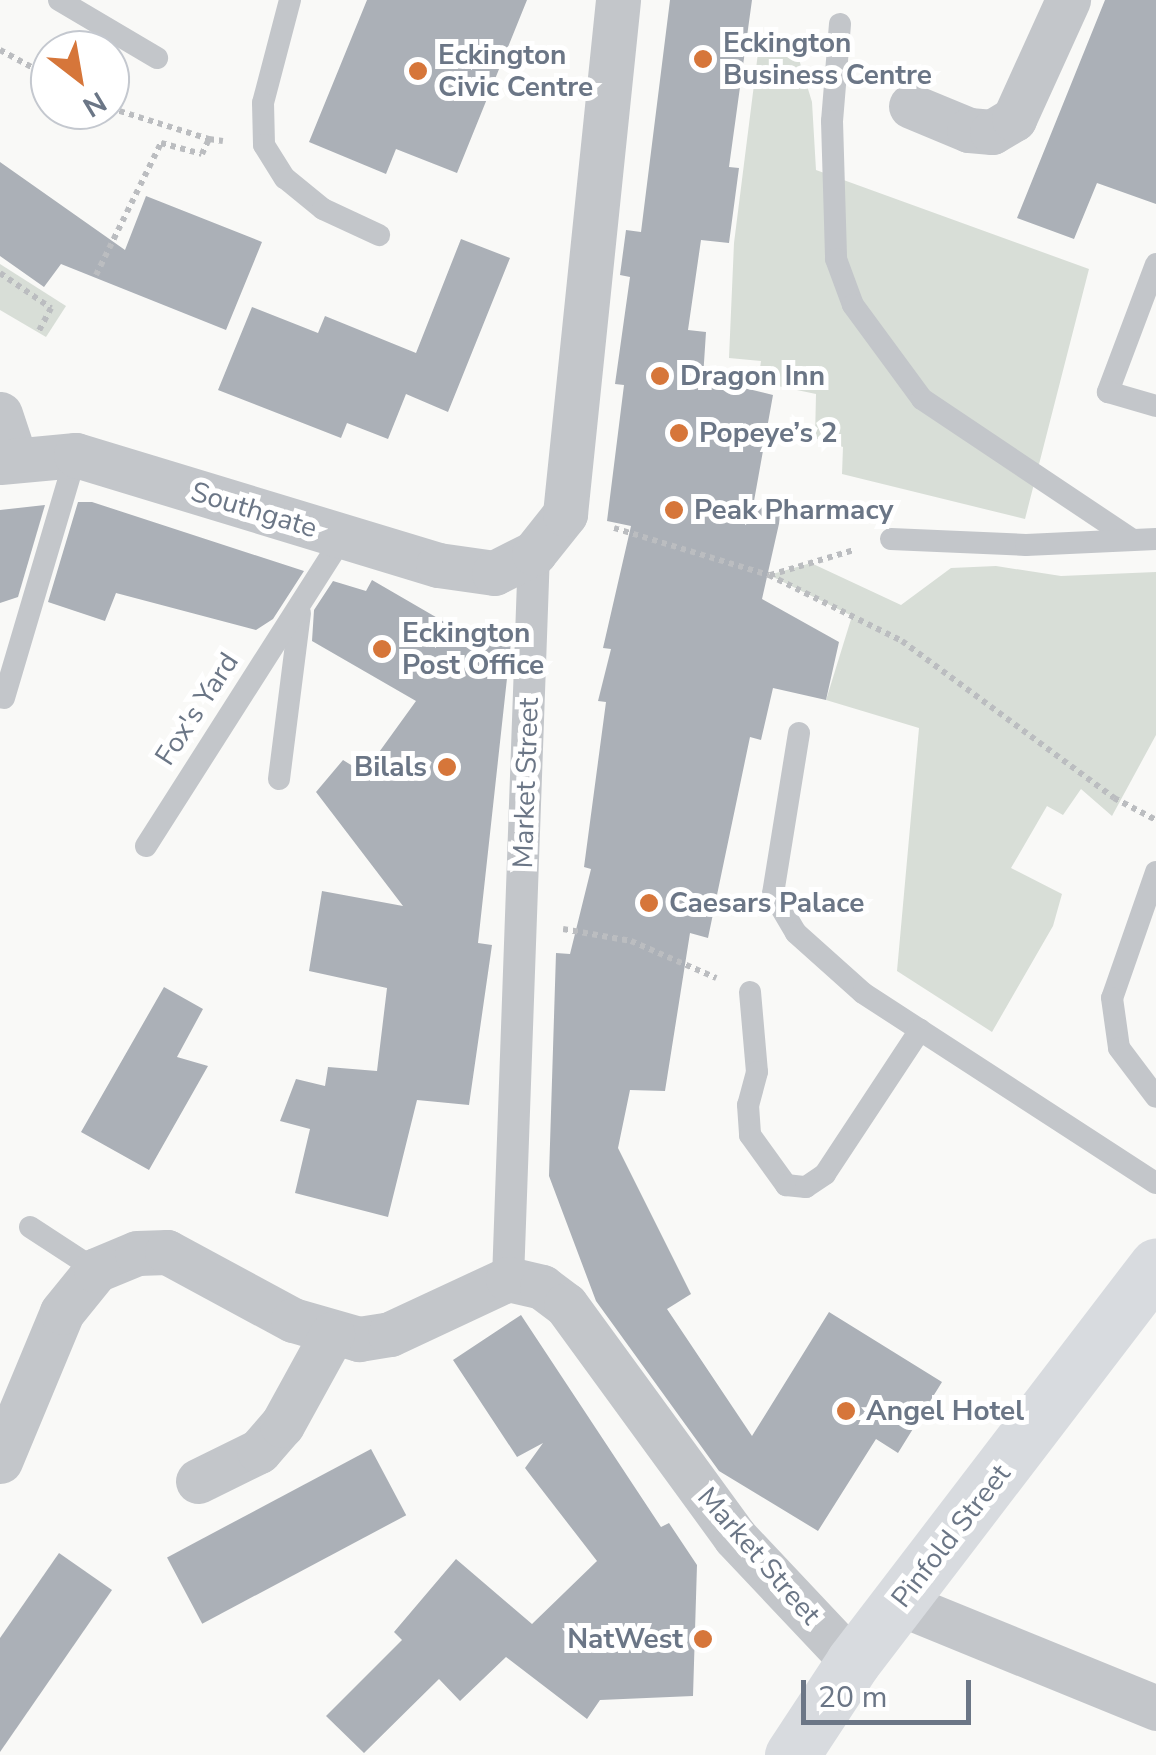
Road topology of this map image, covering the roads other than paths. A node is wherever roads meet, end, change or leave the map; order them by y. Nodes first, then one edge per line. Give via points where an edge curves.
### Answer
1 (59, 0) edge
2 (290, 0) edge
3 (618, 0) edge
4 (1068, 0) edge
5 (840, 24) dead end
6 (157, 58) dead end
7 (911, 106) dead end
8 (380, 235) dead end
9 (1156, 264) edge
10 (1156, 406) edge
11 (0, 414) edge
12 (76, 456) junction
13 (7, 459) edge
14 (343, 538) junction
15 (892, 539) road end
16 (1131, 539) junction
17 (1156, 539) edge
18 (534, 553) junction
19 (301, 605) junction
20 (4, 698) dead end
21 (798, 732) dead end
22 (279, 779) dead end
23 (146, 846) dead end
24 (1156, 872) edge
25 (750, 992) road end
26 (920, 1030) junction
27 (1156, 1097) edge
28 (1156, 1184) edge
29 (30, 1227) dead end
30 (1156, 1264) edge
31 (96, 1270) junction
32 (508, 1279) junction
33 (332, 1334) junction
34 (0, 1460) edge
35 (198, 1481) dead end
36 (899, 1604) junction
37 (853, 1662) junction
38 (1156, 1708) edge
39 (792, 1755) edge

1 - 6 lane
2 - 8 lane via 263,103 264,145 285,178 324,209
3 - 18 street via 565,514
4 - 7 street via 1014,119 992,132 970,130
5 - 16 lane via 832,121 836,258 853,305 922,398
9 - 10 lane via 1108,392
11 - 13 street, Southgate
12 - 13 street, Southgate
12 - 14 street, Southgate
12 - 20 lane
14 - 18 street, Southgate via 438,566 494,574
14 - 19 lane, Fox's Yard
15 - 16 lane via 1026,546
16 - 17 lane
18 - 32 street, Market Street
19 - 22 lane, Fox's Yard
19 - 23 lane, Fox's Yard
21 - 26 lane via 773,894 820,959
24 - 27 lane via 1112,998 1120,1048
25 - 26 lane via 757,1072 748,1105 750,1135 786,1185 806,1187 825,1174
26 - 28 lane
29 - 31 lane
30 - 36 main road, Pinfold Street
31 - 33 street via 137,1253 167,1252
31 - 34 street via 62,1312
32 - 33 street via 390,1334
32 - 37 street, Market Street via 542,1286 566,1305 734,1537
33 - 35 street via 282,1425 259,1451
36 - 37 main road, Pinfold Street
36 - 38 street
37 - 39 main road, Pinfold Street

